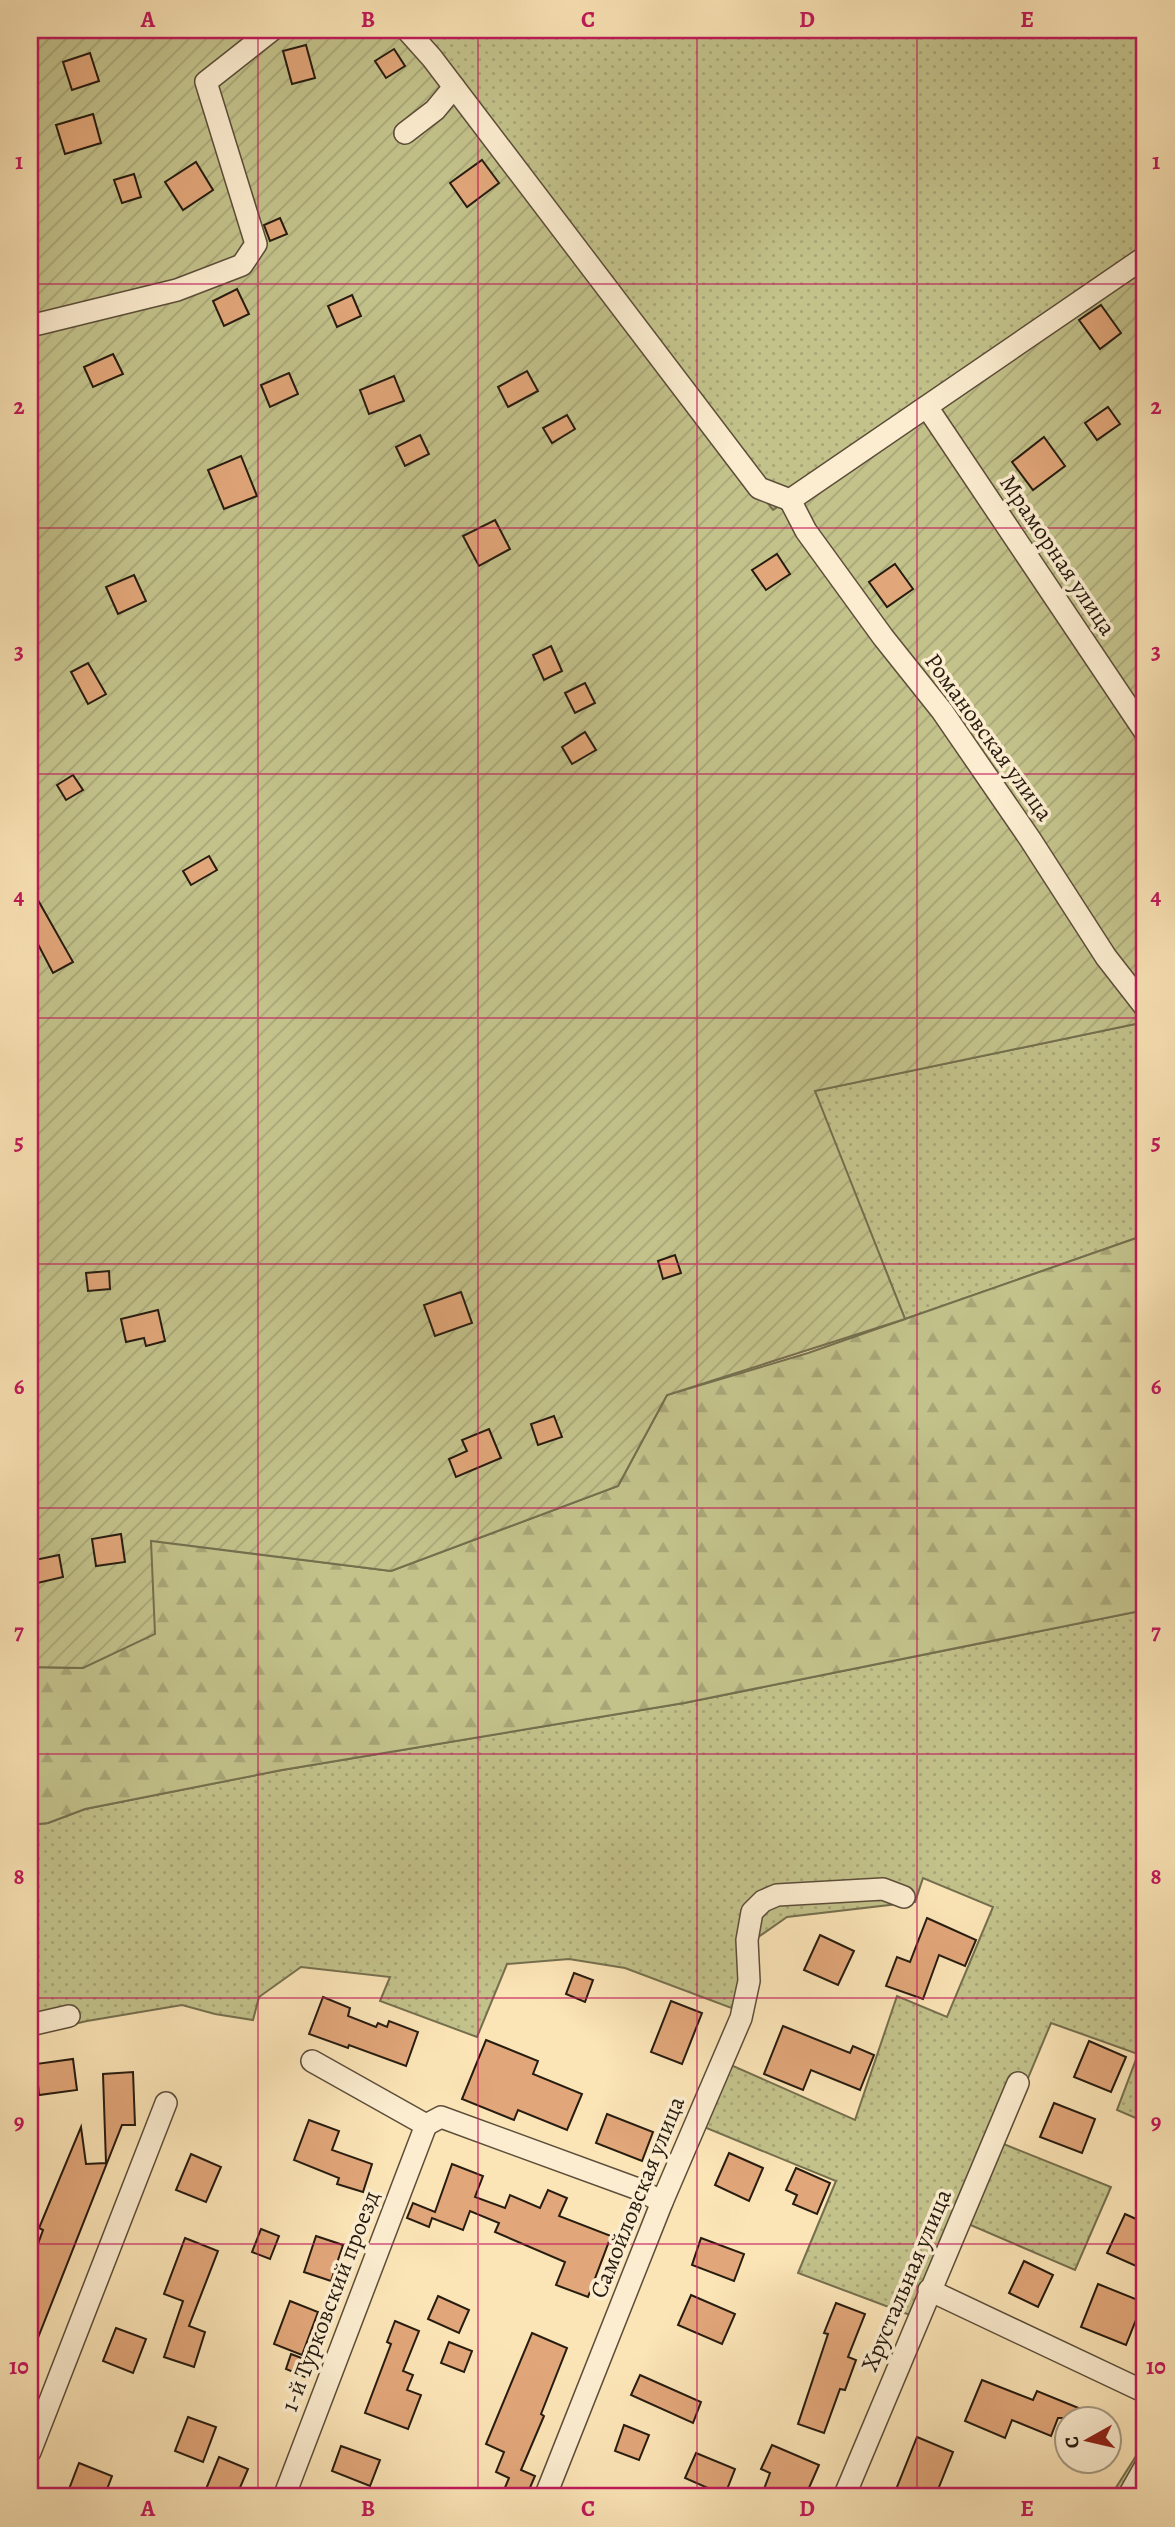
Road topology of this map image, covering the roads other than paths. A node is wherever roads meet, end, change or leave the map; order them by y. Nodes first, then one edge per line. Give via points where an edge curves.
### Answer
1 (272, 30) edge
2 (407, 30) edge
3 (454, 87) junction
4 (404, 132) dead end
5 (1145, 257) edge
6 (30, 326) edge
7 (927, 407) junction
8 (790, 500) junction
9 (1145, 732) edge
10 (1145, 1007) edge
11 (904, 1897) dead end
12 (69, 2016) dead end
13 (30, 2025) edge
14 (312, 2061) dead end
15 (1018, 2083) dead end
16 (166, 2103) dead end
17 (426, 2125) junction
18 (662, 2202) junction
19 (929, 2290) junction
20 (1145, 2392) edge
21 (30, 2452) edge
22 (1145, 2467) edge
23 (284, 2497) edge
24 (545, 2497) edge
25 (844, 2497) edge
26 (1128, 2497) edge

1 - 6 street via 206,82 256,244 242,265 177,290
2 - 3 street
3 - 4 street via 435,110
3 - 8 street via 759,488
5 - 7 street
7 - 8 street
7 - 9 street, Мраморная улица
8 - 10 street, Романовская улица via 806,531 942,711 1106,957
11 - 18 street, Самойловская улица via 883,1889 777,1895 752,1912 747,1940 749,1981 741,2018
12 - 13 street
14 - 17 street
15 - 19 street, Хрустальная улица
16 - 21 street
17 - 18 street via 441,2117 638,2189
17 - 23 street, 1-й Турковский проезд
18 - 24 street, Самойловская улица
19 - 20 street
19 - 25 street, Хрустальная улица
22 - 26 street

